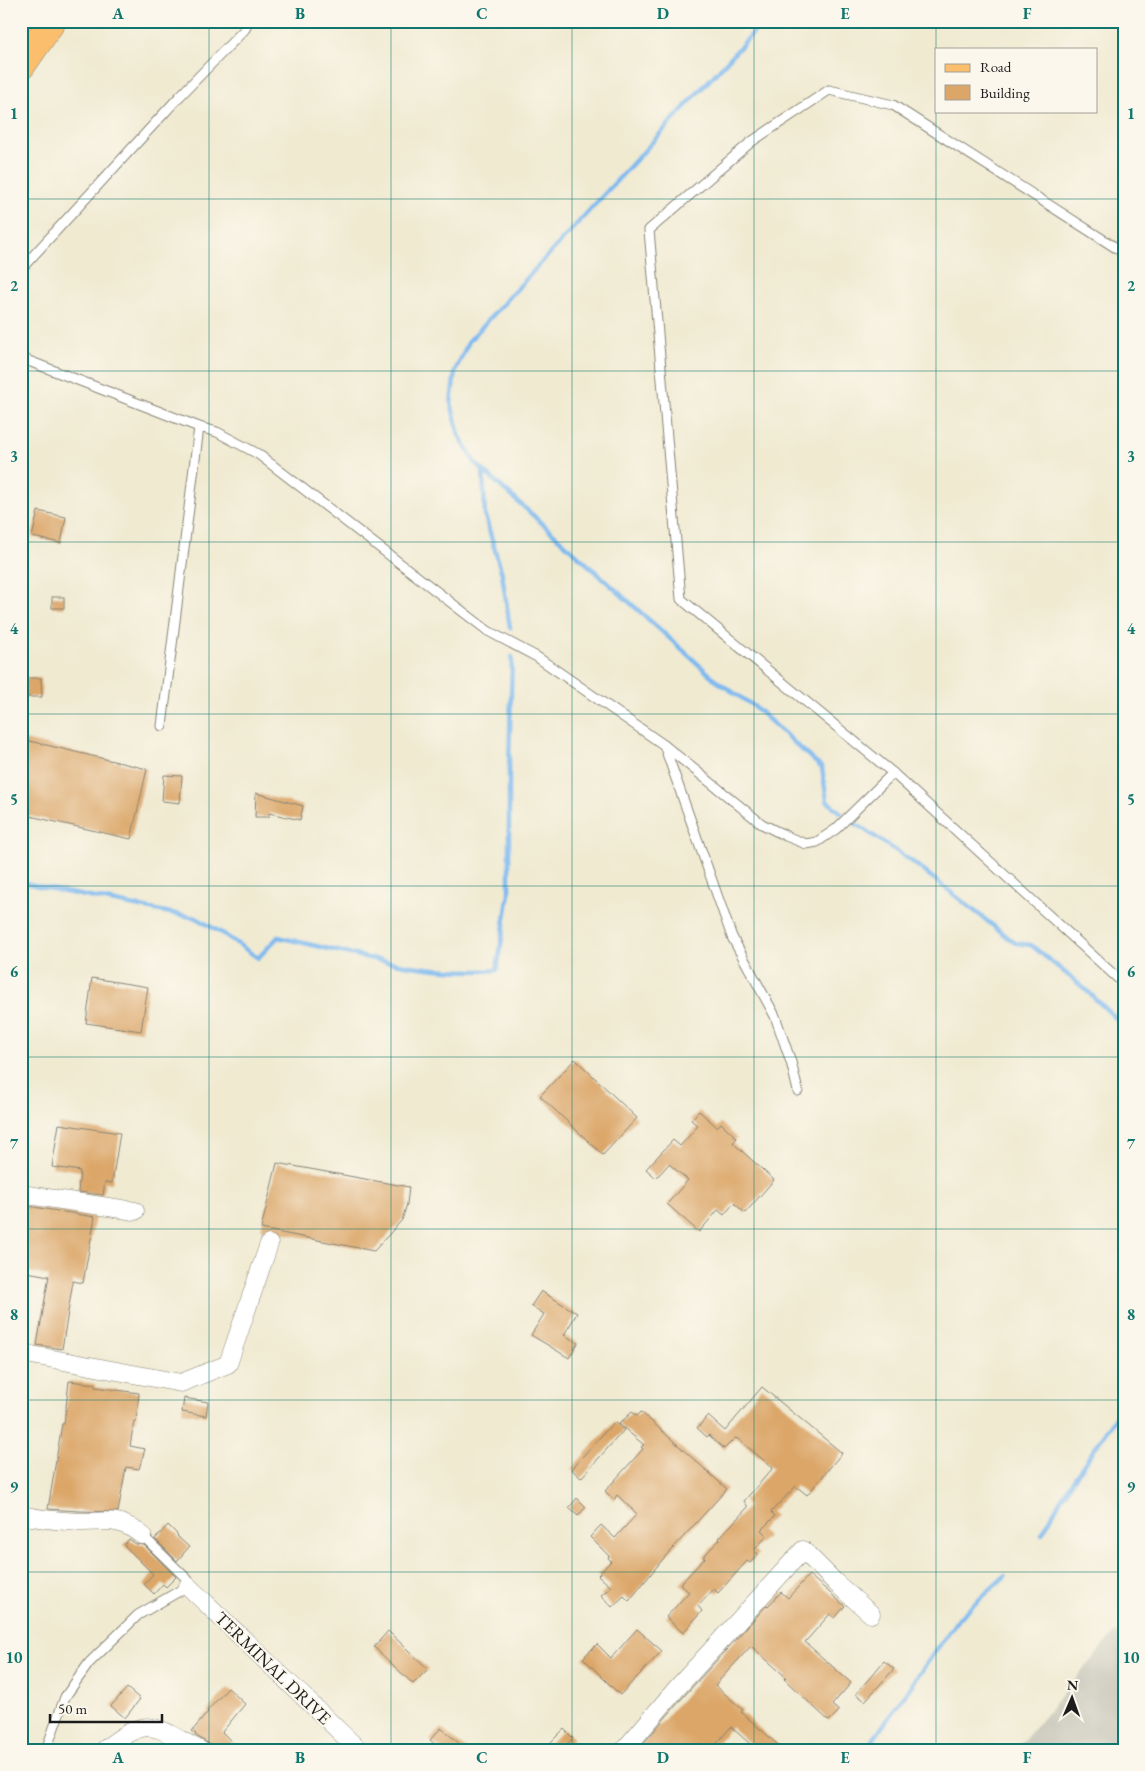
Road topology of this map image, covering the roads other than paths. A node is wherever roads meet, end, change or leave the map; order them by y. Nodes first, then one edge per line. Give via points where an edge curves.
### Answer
1 (52, 21) edge
2 (248, 21) edge
3 (21, 66) edge
4 (1124, 253) edge
5 (21, 269) edge
6 (21, 358) edge
7 (199, 427) junction
8 (162, 726) dead end
9 (664, 745) junction
10 (893, 773) junction
11 (1124, 984) edge
12 (798, 1090) dead end
13 (21, 1194) edge
14 (135, 1211) dead end
15 (269, 1244) dead end
16 (21, 1353) edge
17 (21, 1515) edge
18 (142, 1535) joint
19 (188, 1586) junction
20 (871, 1614) dead end
21 (351, 1747) edge
22 (46, 1750) edge
23 (104, 1750) edge
24 (200, 1750) edge
25 (624, 1750) edge

1 - 3 main road
2 - 5 lane via 245,29
4 - 10 lane via 894,105 829,90 751,142 649,230 680,599
6 - 7 lane
7 - 8 lane
7 - 9 lane via 217,432 258,454 488,631 537,658
9 - 10 lane via 762,824 806,844 817,842 836,829
9 - 12 lane via 732,937 775,1016
10 - 11 lane
13 - 14 street
15 - 16 street via 228,1364 181,1383
17 - 18 street via 54,1520 113,1521
18 - 19 lane via 188,1580
19 - 21 street, TERMINAL DRIVE
19 - 22 lane via 138,1615 89,1663 65,1697
20 - 25 street via 803,1550
23 - 24 street via 139,1727 149,1726

